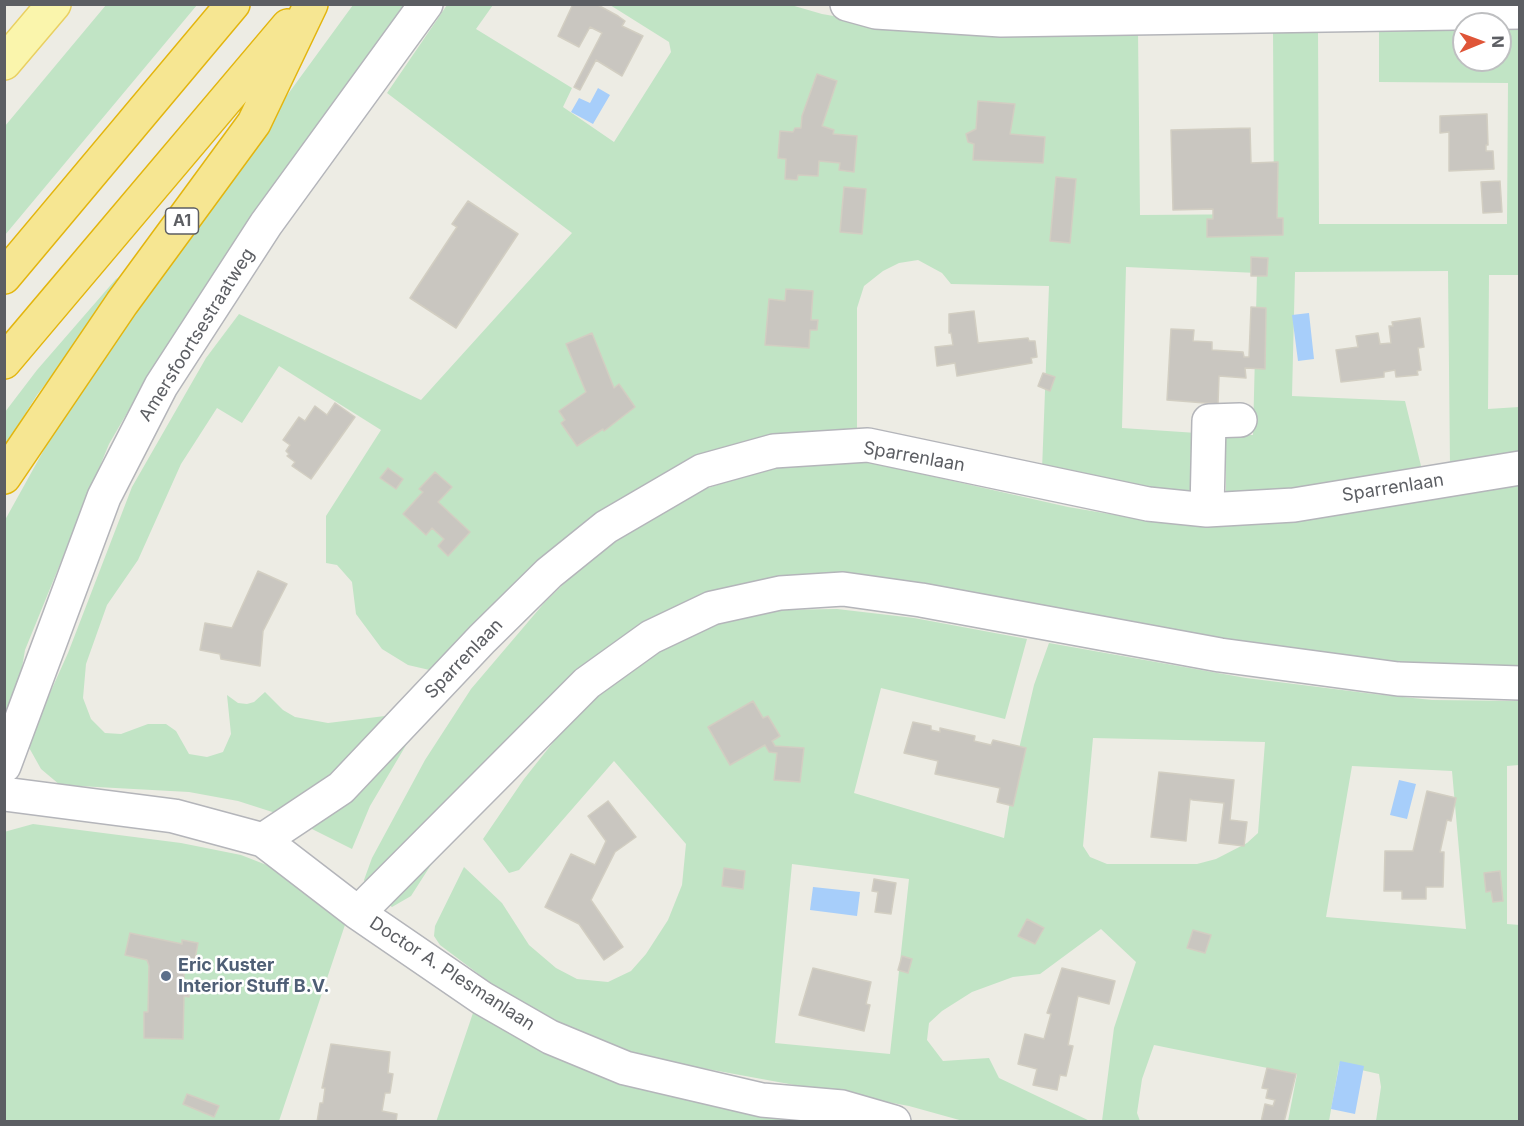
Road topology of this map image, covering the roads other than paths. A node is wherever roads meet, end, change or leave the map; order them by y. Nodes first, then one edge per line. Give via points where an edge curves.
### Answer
1 (54, 4) edge
2 (233, 4) edge
3 (306, 4) edge
4 (311, 4) edge
5 (426, 4) edge
6 (847, 4) edge
7 (1520, 12) edge
8 (4, 63) edge
9 (4, 277) edge
10 (4, 362) edge
11 (1240, 420) dead end
12 (1520, 468) edge
13 (4, 477) edge
14 (1207, 510) junction
15 (1520, 682) edge
16 (4, 766) edge
17 (4, 794) edge
18 (263, 840) junction
19 (358, 913) junction
20 (894, 1122) edge

1 - 8 main road
2 - 9 highway
3 - 10 highway, A1
4 - 13 highway, A1 via 254,123 122,303
5 - 16 street, Amersfoortsestraatweg via 266,224 161,386 104,497
6 - 7 street via 876,12 1001,20
11 - 14 street via 1209,421
12 - 14 street, Sparrenlaan via 1294,505
14 - 18 street, Sparrenlaan via 1148,504 868,445 774,451 702,471 606,527 549,573 341,788
15 - 19 street via 1398,679 1220,655 843,589 780,593 712,608 661,632 587,682
17 - 18 street via 174,816
18 - 19 street
19 - 20 street, Doctor A. Plesmanlaan via 482,998 549,1037 625,1068 762,1100 842,1107

